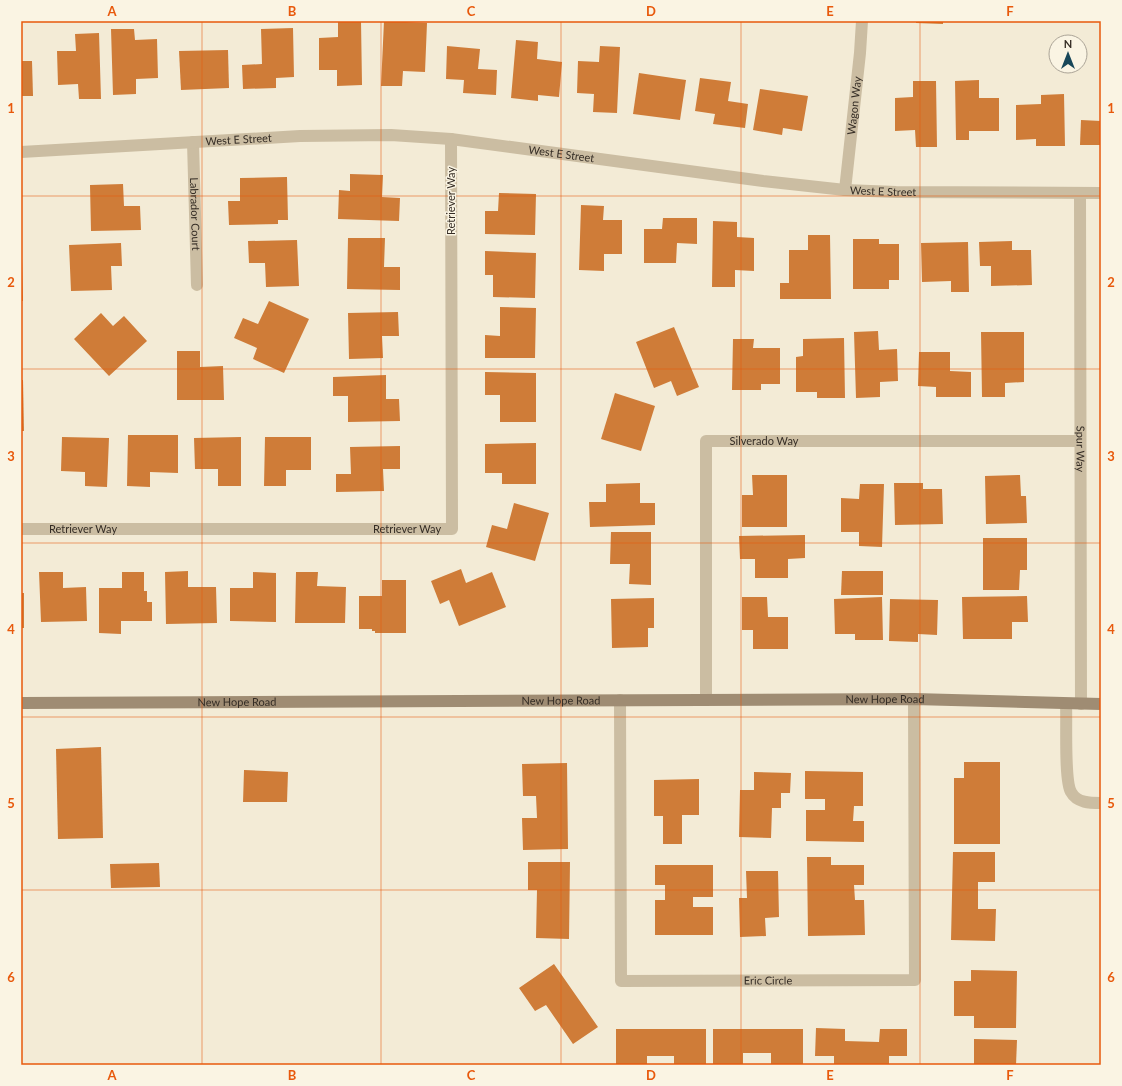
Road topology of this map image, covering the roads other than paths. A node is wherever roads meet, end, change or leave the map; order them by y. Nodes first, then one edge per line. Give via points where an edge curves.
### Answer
1 (862, 21) edge
2 (451, 139) junction
3 (193, 142) junction
4 (21, 152) edge
5 (845, 190) junction
6 (1080, 193) junction
7 (1101, 193) edge
8 (197, 285) dead end
9 (1080, 442) junction
10 (21, 529) edge
11 (914, 699) junction
12 (620, 700) junction
13 (706, 700) junction
14 (21, 703) edge
15 (1066, 704) junction
16 (1081, 704) junction
17 (1101, 704) edge
18 (1101, 803) edge

1 - 5 street, Wagon Way
2 - 3 street, West E Street via 391,135
2 - 5 street, West E Street
2 - 10 street, Retriever Way via 452,528
3 - 4 street, West E Street
3 - 8 street, Labrador Court
5 - 6 street, West E Street
6 - 7 street, West E Street
6 - 9 street, Spur Way
9 - 13 street, Silverado Way via 706,441
9 - 16 street, Spur Way
11 - 12 street, Eric Circle via 915,980 621,981
11 - 13 main road, New Hope Road
11 - 15 main road, New Hope Road
12 - 13 main road, New Hope Road
12 - 14 main road, New Hope Road
15 - 16 main road, New Hope Road
15 - 18 street via 1067,781 1071,793 1080,801
16 - 17 main road, New Hope Road

